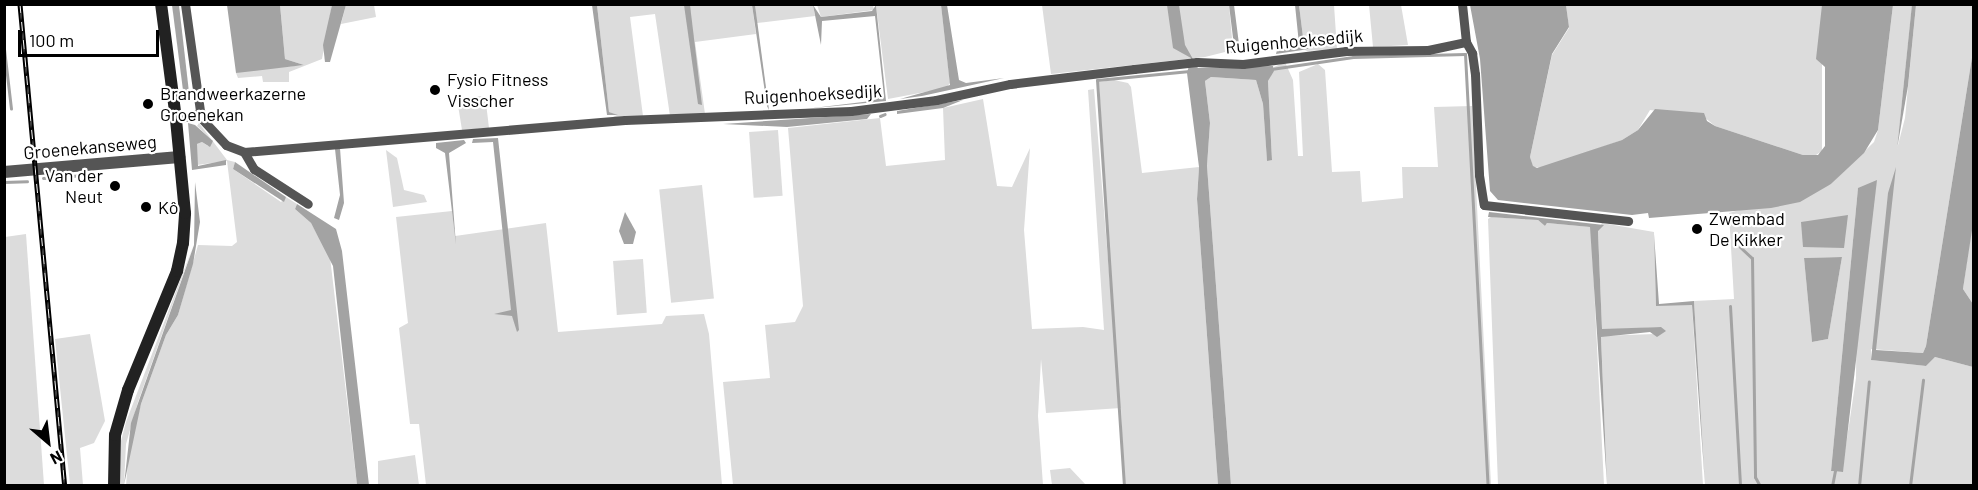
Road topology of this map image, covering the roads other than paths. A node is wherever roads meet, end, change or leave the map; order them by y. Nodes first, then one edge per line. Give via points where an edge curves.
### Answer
1 (161, 4) edge
2 (185, 4) edge
3 (1462, 4) edge
4 (1466, 42) junction
5 (201, 113) junction
6 (176, 119) junction
7 (244, 152) junction
8 (179, 157) junction
9 (4, 172) edge
10 (308, 204) dead end
11 (1628, 221) dead end
12 (114, 486) edge

1 - 6 main road
2 - 5 street
3 - 4 street
4 - 7 street, Ruigenhoeksedijk via 1428,50 1327,52 1243,64 1193,62 1021,82 936,100 851,111 625,120
4 - 11 street via 1475,74 1484,205
5 - 6 street
5 - 7 street via 226,145
6 - 8 main road
7 - 10 street via 254,169
8 - 9 street, Groenekanseweg
8 - 12 main road via 185,213 183,243 177,271 128,390 115,435

